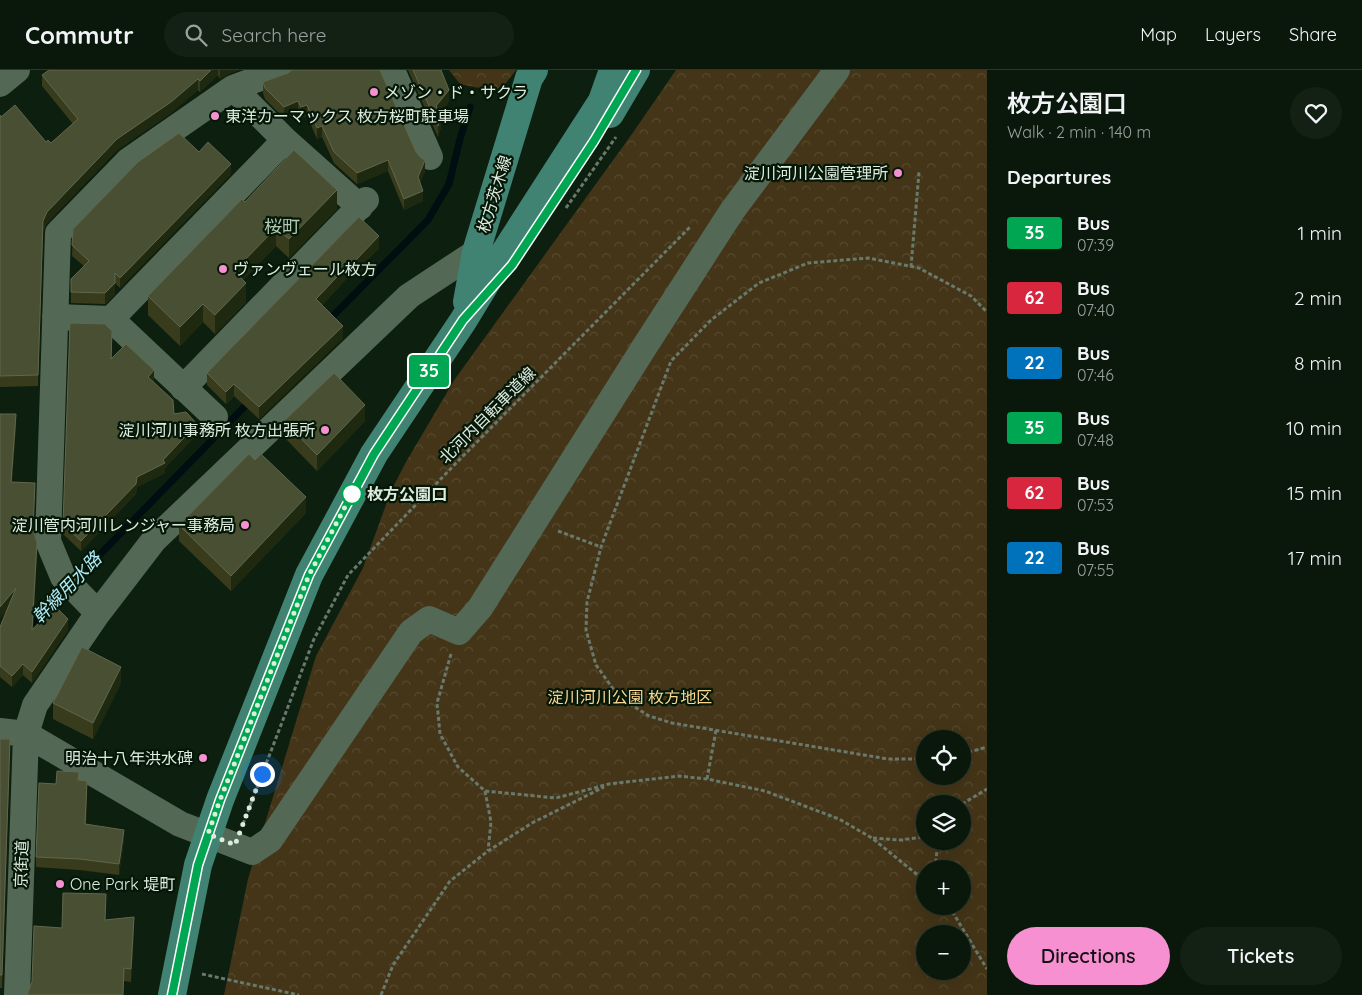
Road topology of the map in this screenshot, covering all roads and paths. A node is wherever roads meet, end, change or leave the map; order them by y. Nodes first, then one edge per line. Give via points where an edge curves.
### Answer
1 (17, 70) edge
2 (282, 70) edge
3 (392, 70) edge
4 (534, 70) edge
5 (613, 70) edge
6 (636, 70) edge
7 (650, 70) edge
8 (837, 70) edge
9 (0, 84) edge
10 (233, 88) junction
11 (605, 138) junction
12 (286, 140) junction
13 (430, 157) dead end
14 (919, 172) dead end
15 (566, 208) dead end
16 (697, 221) dead end
17 (476, 252) junction
18 (911, 267) junction
19 (987, 312) edge
20 (55, 317) junction
21 (111, 319) junction
22 (463, 320) junction
23 (183, 388) junction
24 (215, 417) dead end
25 (534, 522) junction
26 (601, 547) junction
27 (98, 613) junction
28 (459, 632) junction
29 (296, 671) dead end
30 (0, 730) edge
31 (716, 730) junction
32 (26, 734) junction
33 (987, 747) edge
34 (971, 751) edge
35 (269, 755) junction
36 (916, 759) edge
37 (707, 779) junction
38 (609, 784) junction
39 (987, 789) edge
40 (484, 791) junction
41 (971, 799) edge
42 (208, 834) junction
43 (872, 838) junction
44 (916, 838) edge
45 (235, 845) junction
46 (488, 851) junction
47 (916, 874) edge
48 (955, 915) edge
49 (201, 965) dead end
50 (987, 969) edge
51 (199, 974) junction
52 (198, 981) dead end
53 (16, 995) edge
54 (172, 995) edge
55 (299, 995) edge
56 (381, 995) edge

1 - 9 street
2 - 10 street
3 - 13 street
4 - 17 main road, 枚方茨木線
5 - 22 main road via 602,101
6 - 11 main road
7 - 11 main road
8 - 25 street via 732,211
10 - 12 street
10 - 20 street via 128,161 58,233
11 - 15 path
11 - 22 main road via 512,265
12 - 21 street
12 - 23 street via 363,204
14 - 18 path
16 - 35 path, 北河内自転車道線 via 348,575 314,640
17 - 22 main road, 枚方茨木線
17 - 27 street, 京街道 via 409,296 154,540
18 - 19 path via 919,268 971,296
18 - 26 path via 868,258 808,263 758,282 711,320 671,361
20 - 21 street
20 - 27 street via 48,541 71,585
21 - 23 street
22 - 42 main road via 374,454 309,575
23 - 24 street
25 - 26 path
25 - 28 street via 480,608
26 - 31 path via 587,602 586,630 596,665 619,697 649,716
27 - 32 street, 京街道 via 35,705
28 - 40 path via 437,703 440,734 458,767
28 - 45 street via 429,619 411,632 270,840 252,852
29 - 35 path
30 - 32 street
31 - 36 path via 888,759
31 - 37 path
32 - 42 street via 180,824
32 - 53 street, 京街道
33 - 34 path
35 - 45 path, 北河内自転車道線
37 - 38 path via 679,776
37 - 43 path via 765,791 840,819
38 - 40 path via 556,798
38 - 46 path via 532,823
39 - 41 path
40 - 46 path via 491,822
42 - 45 street
42 - 54 main road via 198,865
43 - 44 path
43 - 47 path
46 - 56 path via 450,881 393,966
48 - 50 path
49 - 51 path
51 - 52 path
51 - 55 path

